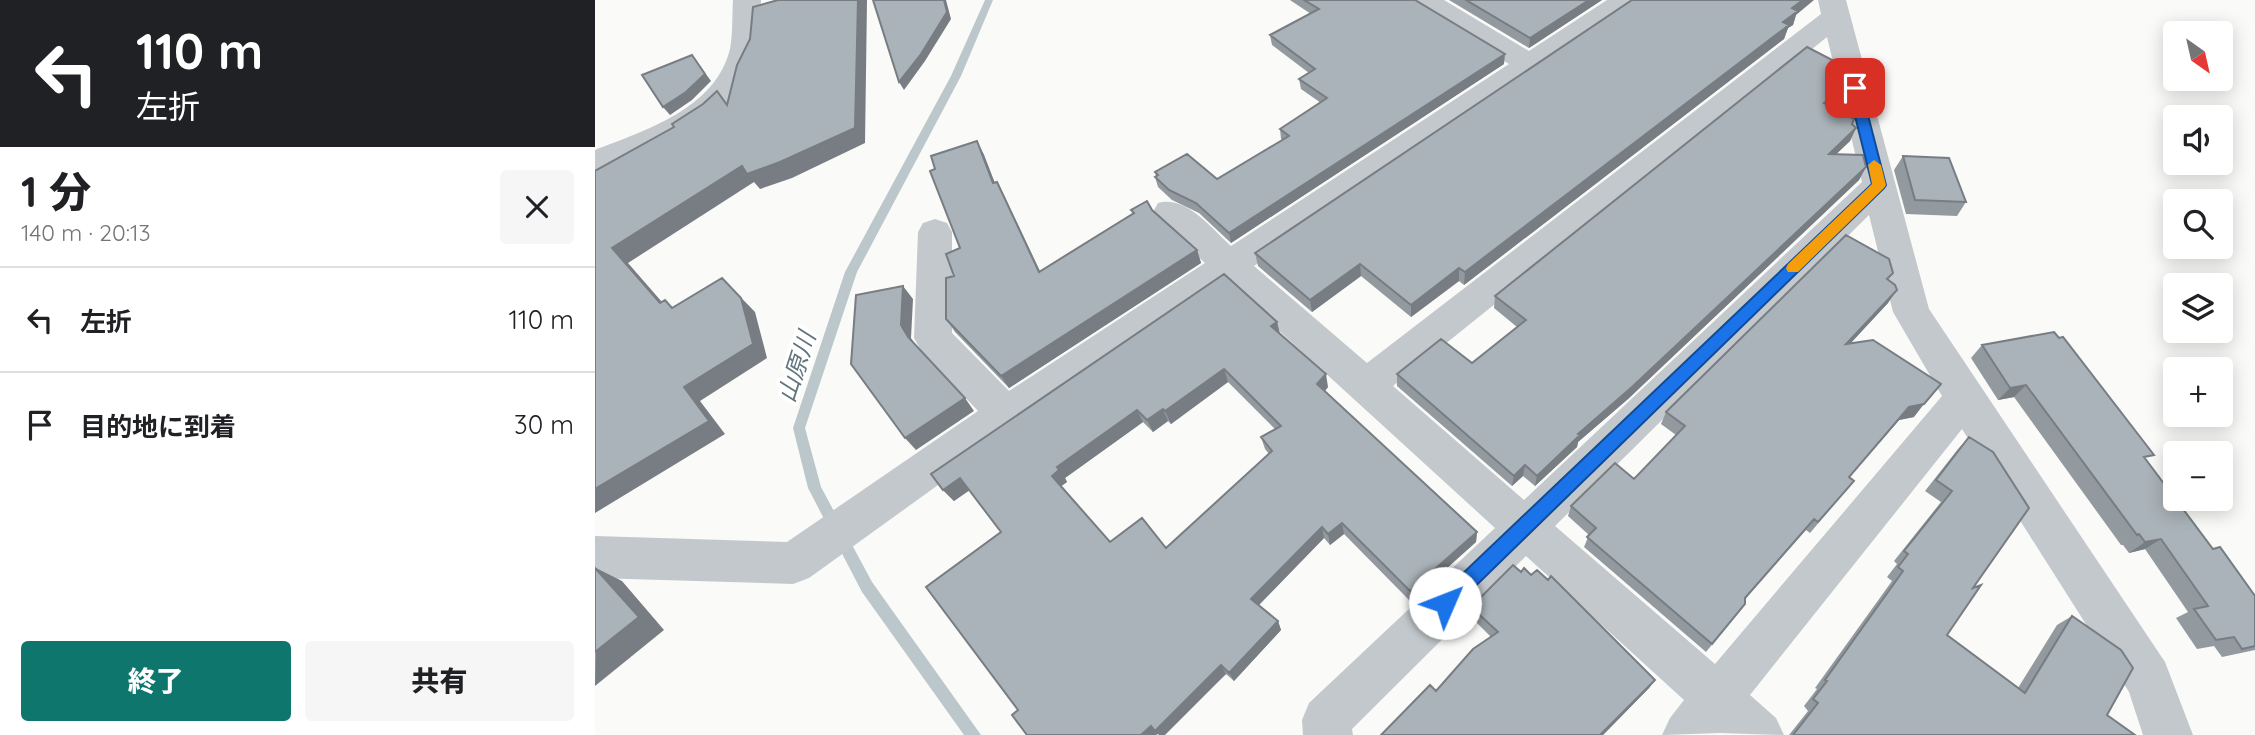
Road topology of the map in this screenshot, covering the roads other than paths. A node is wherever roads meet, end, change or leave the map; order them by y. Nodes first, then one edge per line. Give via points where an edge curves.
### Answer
1 (747, 0) edge
2 (1424, 0) edge
3 (1626, 0) edge
4 (1834, 8) edge
5 (1529, 64) junction
6 (595, 162) edge
7 (1879, 185) junction
8 (1170, 212) dead end
9 (935, 232) dead end
10 (1231, 265) junction
11 (1367, 386) junction
12 (1963, 398) junction
13 (1006, 414) junction
14 (1525, 525) junction
15 (595, 556) edge
16 (1717, 698) junction
17 (1328, 735) edge
18 (1687, 735) edge
19 (1759, 735) edge
20 (2168, 735) edge

1 - 6 street via 743,54 722,95 687,123
2 - 5 street
3 - 5 street
4 - 7 street
4 - 11 street
5 - 10 street
7 - 12 street via 1911,312
7 - 14 street
8 - 10 street
9 - 13 street via 933,338
10 - 11 street
10 - 13 street
11 - 14 street
12 - 16 street
12 - 20 street via 2148,679
13 - 15 street via 793,563
14 - 16 street
14 - 17 street via 1326,720
16 - 18 street
16 - 19 street

